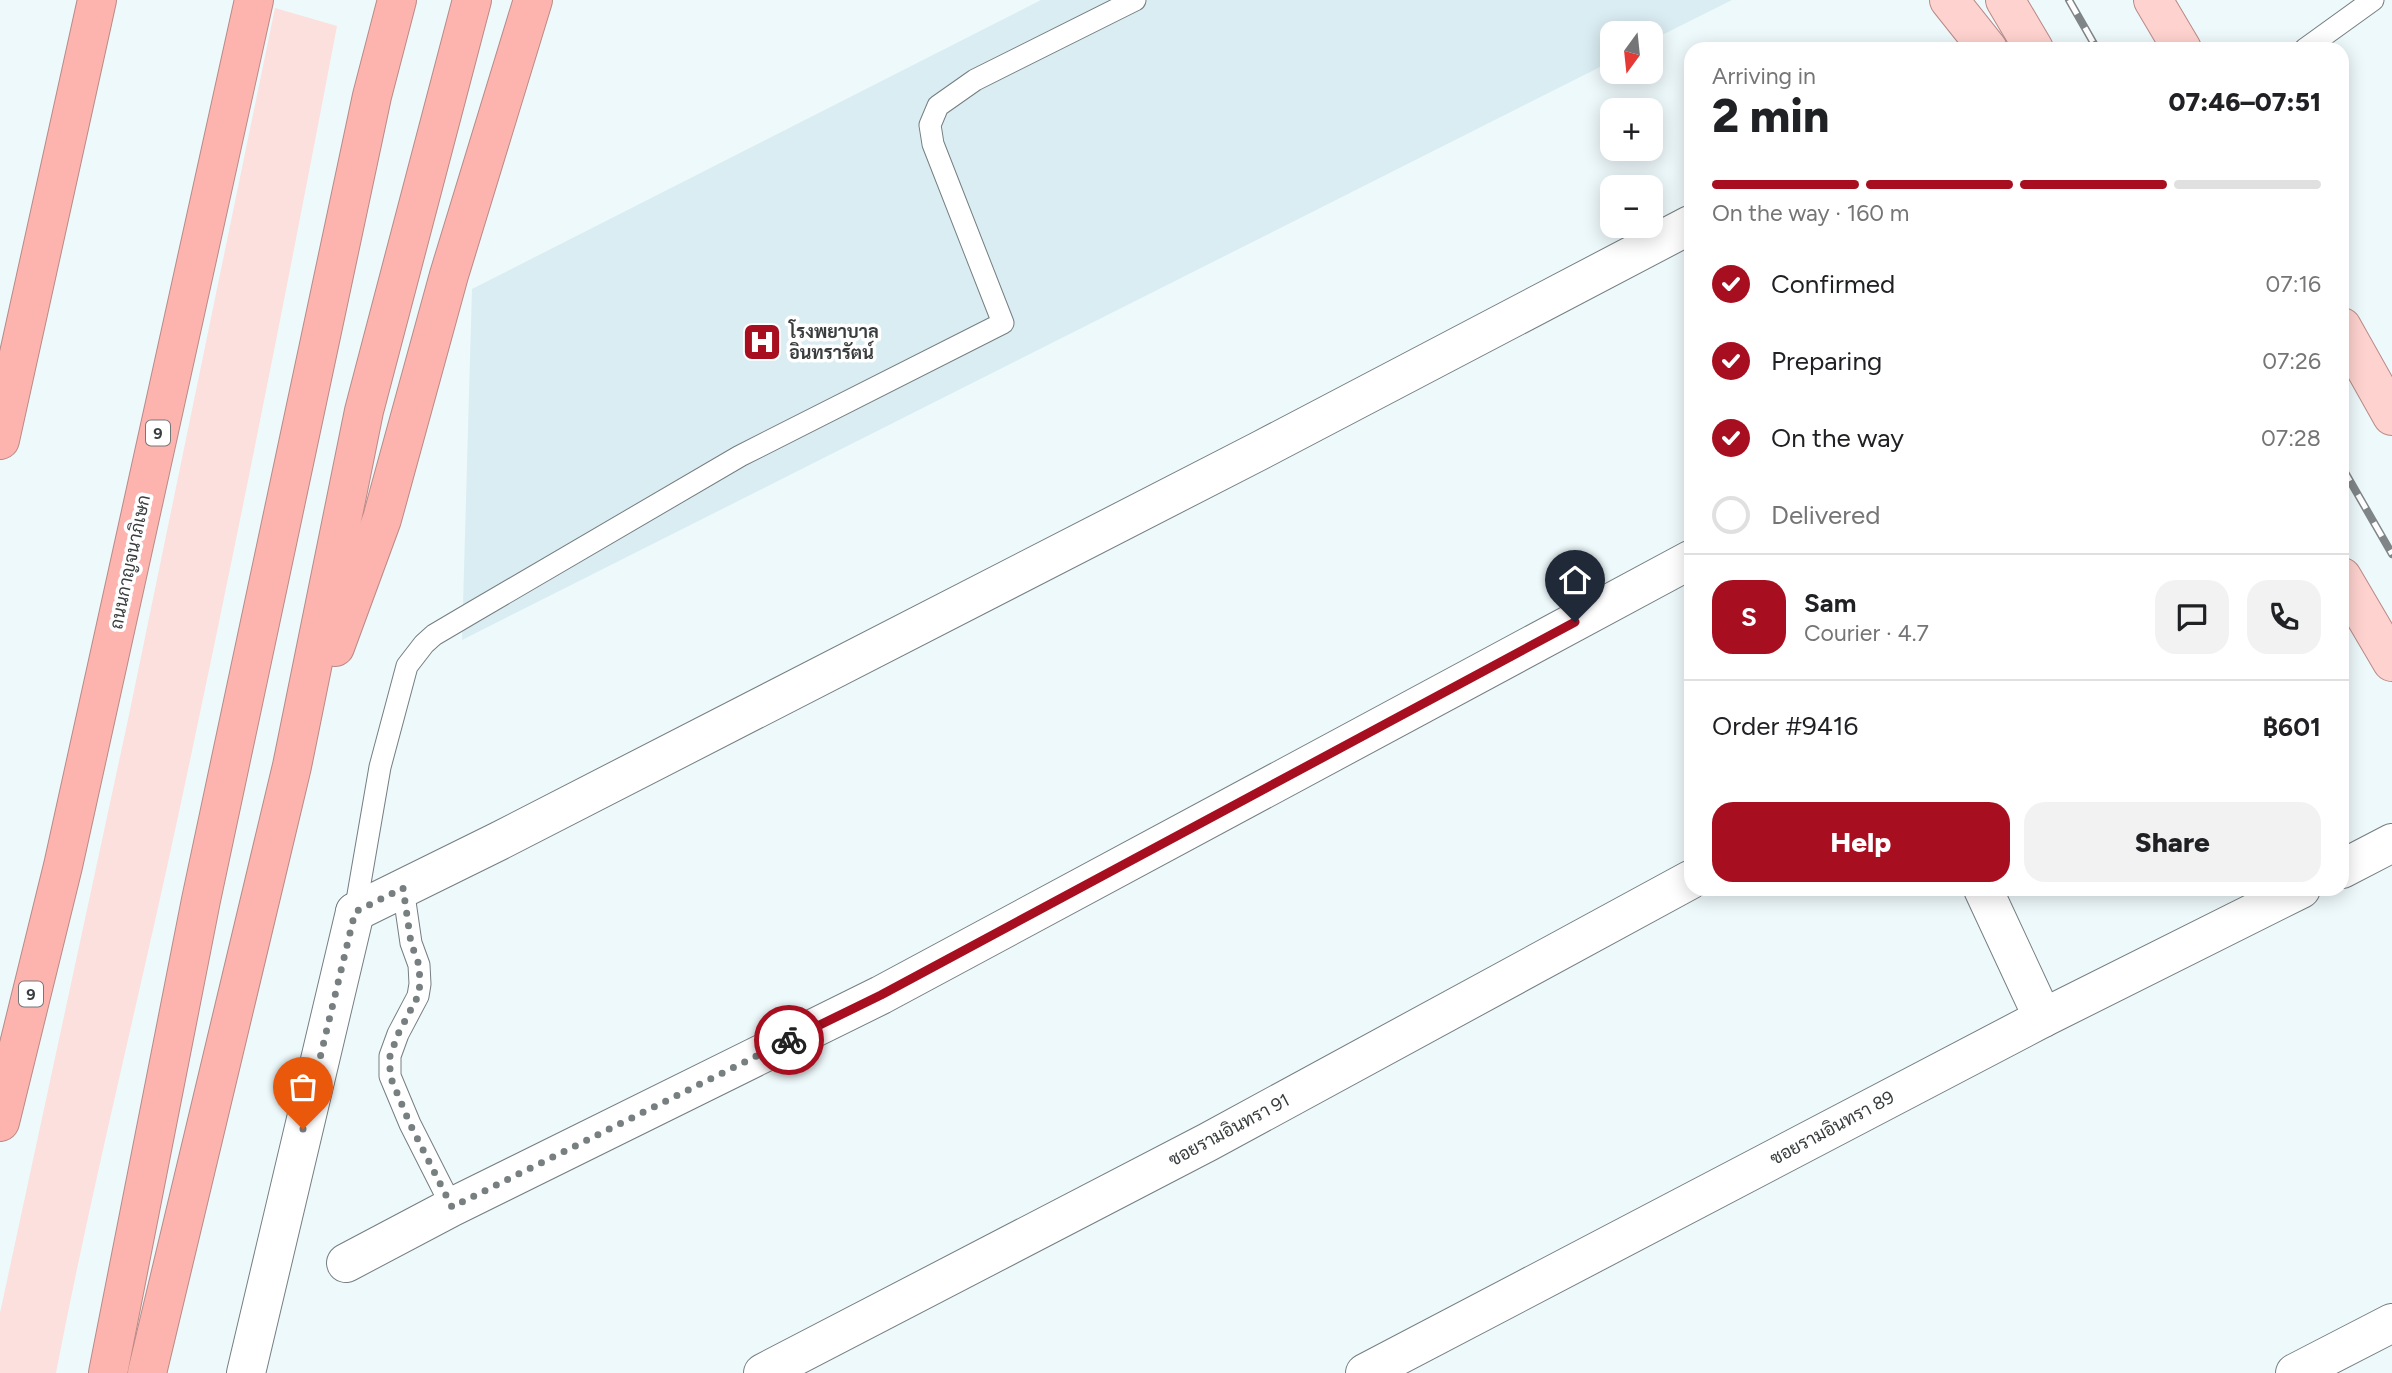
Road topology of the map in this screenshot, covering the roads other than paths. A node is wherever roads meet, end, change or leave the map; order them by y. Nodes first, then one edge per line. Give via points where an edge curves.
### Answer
1 (97, 0) edge
2 (254, 0) edge
3 (397, 0) edge
4 (472, 0) edge
5 (533, 0) edge
6 (1135, 0) edge
7 (1949, 0) edge
8 (2005, 0) edge
9 (2153, 0) edge
10 (2373, 0) edge
11 (1982, 42) edge
12 (2030, 42) edge
13 (2178, 42) edge
14 (2315, 42) edge
15 (1684, 229) edge
16 (2349, 339) edge
17 (2392, 416) edge
18 (0, 440) edge
19 (1684, 563) edge
20 (2349, 589) edge
21 (2392, 662) edge
22 (292, 766) junction
23 (2392, 844) edge
24 (2349, 866) edge
25 (1684, 883) edge
26 (403, 888) junction
27 (1986, 896) edge
28 (2287, 896) edge
29 (355, 912) junction
30 (2043, 1018) junction
31 (0, 1122) edge
32 (452, 1207) junction
33 (346, 1263) dead end
34 (2392, 1323) edge
35 (108, 1373) edge
36 (147, 1373) edge
37 (246, 1373) edge
38 (763, 1373) edge
39 (1365, 1373) edge
40 (2295, 1373) edge

1 - 18 highway
2 - 31 highway, ถนนกาญจนาภิเษก / 9 via 63,866
3 - 35 highway via 372,96 204,886
4 - 22 highway via 364,411
5 - 22 highway via 449,275 382,519
6 - 29 lane via 975,80 938,106 930,125 933,144 1003,323 740,456 424,644 407,666 380,767
7 - 11 main road
8 - 12 main road
9 - 13 main road
10 - 14 lane
15 - 26 street
16 - 17 main road
19 - 32 street via 881,995
20 - 21 main road
22 - 36 highway
23 - 24 street
25 - 38 street, ซอยรามอินทรา 91 via 1208,1142
26 - 29 street
26 - 32 lane via 420,984 390,1056 390,1076
27 - 30 street
28 - 30 street, ซอยรามอินทรา 89
29 - 37 street
30 - 39 street, ซอยรามอินทรา 89
32 - 33 street
34 - 40 street

